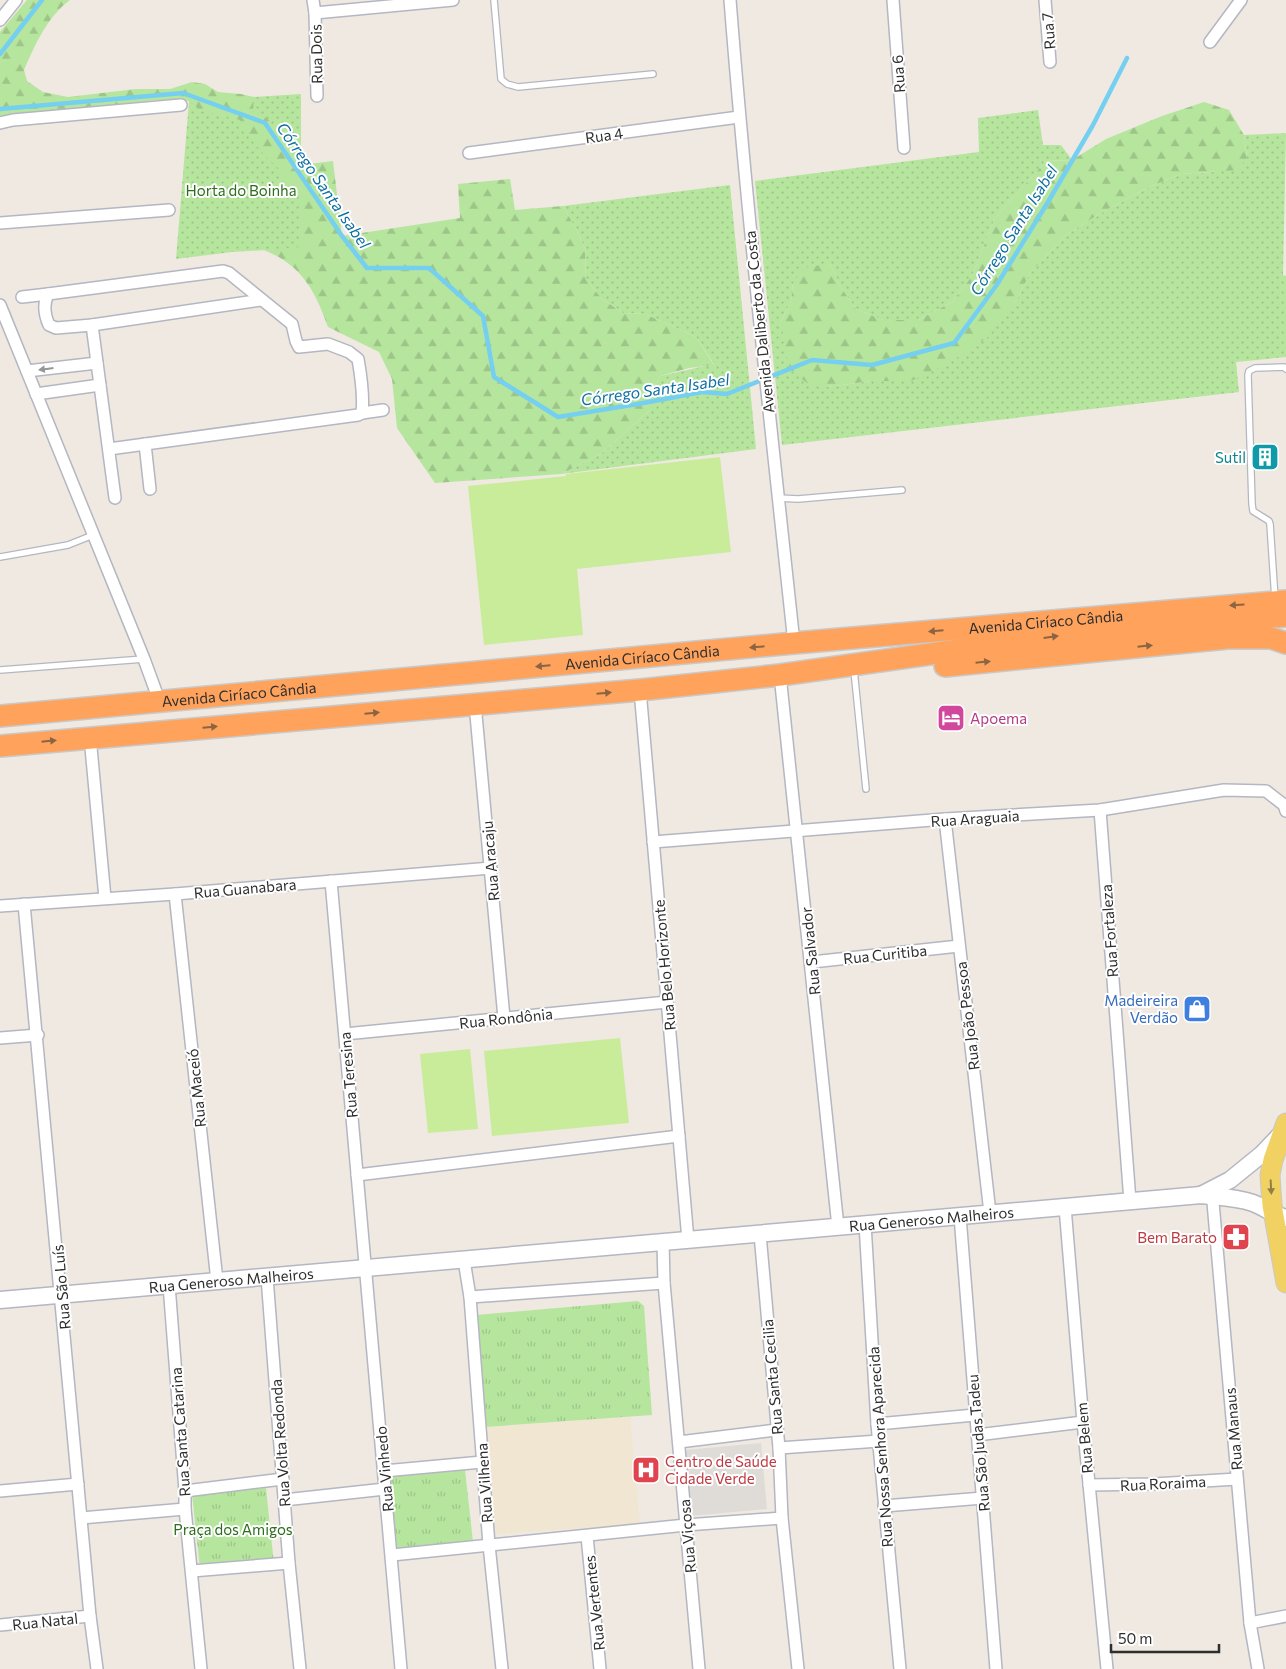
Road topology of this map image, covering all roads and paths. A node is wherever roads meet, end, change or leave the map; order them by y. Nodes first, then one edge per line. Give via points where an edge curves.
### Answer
1 (16, 0) edge
2 (313, 0) edge
3 (453, 0) edge
4 (494, 0) edge
5 (730, 0) edge
6 (893, 0) edge
7 (1045, 0) edge
8 (1241, 0) edge
9 (315, 13) junction
10 (0, 20) edge
11 (1210, 42) dead end
12 (1050, 62) dead end
13 (653, 74) dead end
14 (317, 96) dead end
15 (181, 105) dead end
16 (739, 117) junction
17 (0, 123) edge
18 (904, 148) dead end
19 (469, 153) dead end
20 (169, 210) dead end
21 (0, 222) edge
22 (48, 294) junction
23 (22, 297) dead end
24 (261, 300) junction
25 (0, 305) edge
26 (92, 325) junction
27 (97, 363) junction
28 (1286, 369) edge
29 (27, 372) junction
30 (100, 385) junction
31 (36, 394) junction
32 (383, 410) dead end
33 (362, 413) junction
34 (145, 444) junction
35 (109, 449) junction
36 (150, 489) dead end
37 (902, 490) dead end
38 (115, 498) dead end
39 (778, 498) junction
40 (94, 535) junction
41 (0, 558) edge
42 (1282, 606) edge
43 (794, 643) junction
44 (1286, 643) edge
45 (144, 659) junction
46 (0, 670) edge
47 (854, 670) junction
48 (812, 671) junction
49 (780, 675) junction
50 (640, 690) junction
51 (159, 700) junction
52 (475, 704) junction
53 (0, 716) edge
54 (90, 737) junction
55 (0, 746) edge
56 (866, 789) dead end
57 (1100, 810) junction
58 (1286, 811) edge
59 (945, 819) junction
60 (797, 832) junction
61 (653, 842) junction
62 (491, 868) junction
63 (332, 881) junction
64 (175, 894) junction
65 (105, 898) junction
66 (24, 904) junction
67 (0, 906) edge
68 (959, 946) junction
69 (812, 962) junction
70 (667, 1002) junction
71 (504, 1018) junction
72 (345, 1034) junction
73 (38, 1035) junction
74 (0, 1038) edge
75 (1285, 1129) edge
76 (679, 1136) junction
77 (357, 1175) junction
78 (1209, 1193) junction
79 (1130, 1201) junction
80 (1065, 1207) junction
81 (990, 1214) junction
82 (960, 1216) junction
83 (1280, 1216) edge
84 (865, 1224) junction
85 (838, 1227) junction
86 (760, 1234) junction
87 (688, 1240) junction
88 (663, 1242) junction
89 (464, 1260) junction
90 (366, 1268) junction
91 (267, 1277) junction
92 (216, 1281) junction
93 (664, 1283) junction
94 (1286, 1284) edge
95 (169, 1286) junction
96 (61, 1295) junction
97 (470, 1297) junction
98 (0, 1300) edge
99 (975, 1415) junction
100 (1083, 1422) junction
101 (877, 1424) junction
102 (776, 1430) junction
103 (977, 1435) junction
104 (879, 1441) junction
105 (679, 1442) junction
106 (779, 1448) junction
107 (482, 1462) junction
108 (384, 1471) junction
109 (283, 1479) junction
110 (1237, 1479) junction
111 (78, 1484) junction
112 (1089, 1485) junction
113 (384, 1489) junction
114 (0, 1491) edge
115 (185, 1491) junction
116 (983, 1498) junction
117 (284, 1500) junction
118 (884, 1506) junction
119 (185, 1509) junction
120 (81, 1518) junction
121 (782, 1518) junction
122 (686, 1525) junction
123 (587, 1536) junction
124 (489, 1545) junction
125 (392, 1555) junction
126 (289, 1564) junction
127 (192, 1571) junction
128 (90, 1616) junction
129 (1286, 1616) edge
130 (1250, 1622) junction
131 (0, 1625) edge
132 (97, 1669) edge
133 (201, 1669) edge
134 (300, 1669) edge
135 (401, 1669) edge
136 (502, 1669) edge
137 (600, 1669) edge
138 (699, 1669) edge
139 (798, 1669) edge
140 (900, 1669) edge
141 (996, 1669) edge
142 (1107, 1669) edge
143 (1258, 1669) edge

1 - 10 street
2 - 9 street, Rua Dois
3 - 9 street, Rua Dois
4 - 13 lane via 501,79 507,84 518,87
5 - 16 street, Avenida Daliberto da Costa
6 - 18 street, Rua 6
7 - 12 street, Rua 7
8 - 11 street
9 - 14 street, Rua Dois
15 - 17 street
16 - 19 street, Rua 4
16 - 39 street, Avenida Daliberto da Costa
20 - 21 street
22 - 23 street
22 - 24 street via 223,271
22 - 26 street via 45,317 49,325 56,328
24 - 26 street
24 - 33 street via 292,324 299,347 328,344 358,359
25 - 29 street
26 - 27 street
27 -> 29 street
27 - 30 street
28 - 42 lane via 1255,368 1248,375 1253,511 1270,524
29 - 31 street
30 - 31 street
30 - 35 street
31 - 40 street
32 - 33 street
33 - 34 street
34 - 35 street
34 - 36 street
35 - 38 street
37 - 39 lane
39 - 43 street, Avenida Daliberto da Costa
40 - 41 lane via 68,544
40 - 45 street
42 -> 43 highway, Avenida Ciríaco Cândia
48 -> 42 highway
43 -> 51 highway, Avenida Ciríaco Cândia
47 -> 44 highway via 913,669 1228,638 1271,638
45 - 46 lane
45 - 51 street
47 - 48 highway
47 - 56 lane
48 - 49 highway, Avenida Ciríaco Cândia
49 - 50 highway, Avenida Ciríaco Cândia
49 - 60 street, Rua Salvador
52 -> 50 highway, Avenida Ciríaco Cândia
50 - 61 street, Rua Belo Horizonte
51 - 53 highway, Avenida Ciríaco Cândia
54 -> 52 highway, Avenida Ciríaco Cândia
52 - 62 street, Rua Aracaju
55 -> 54 highway, Avenida Ciríaco Cândia
54 - 65 street
57 - 58 street, Rua Araguaia via 1224,790 1266,791 1284,805
57 - 59 street, Rua Araguaia
57 - 79 street, Rua Fortaleza
59 - 60 street, Rua Araguaia
59 - 68 street, Rua João Pessoa
60 - 61 street, Rua Araguaia
60 - 69 street, Rua Salvador
61 - 70 street, Rua Belo Horizonte
62 - 63 street, Rua Guanabara
62 - 71 street, Rua Aracaju
63 - 64 street, Rua Guanabara
63 - 72 street, Rua Teresina
64 - 65 street, Rua Guanabara
64 - 92 street, Rua Maceió
65 - 66 street, Rua Guanabara
66 - 67 street, Rua Guanabara
66 - 73 street, Rua São Luís
68 - 69 street, Rua Curitiba
68 - 81 street, Rua João Pessoa
69 - 85 street, Rua Salvador
70 - 71 street, Rua Rondônia
70 - 76 street, Rua Belo Horizonte
71 - 72 street, Rua Rondônia
72 - 77 street, Rua Teresina
73 - 74 street
73 - 96 street, Rua São Luís
75 - 78 street via 1246,1167
75 -> 83 main road via 1270,1175 1270,1188
76 - 77 street
76 - 87 street, Rua Belo Horizonte
77 - 90 street, Rua Teresina
78 - 79 street, Rua Generoso Malheiros
78 - 83 street via 1256,1204
78 - 110 street, Rua Manaus
79 - 80 street, Rua Generoso Malheiros
80 - 81 street, Rua Generoso Malheiros
80 - 100 street, Rua Belem
81 - 82 street, Rua Generoso Malheiros
82 - 84 street, Rua Generoso Malheiros
82 - 99 street, Rua São Judas Tadeu
83 - 94 main road
84 - 85 street, Rua Generoso Malheiros
84 - 101 street, Rua Nossa Senhora Aparecida
85 - 86 street, Rua Generoso Malheiros
86 - 87 street, Rua Generoso Malheiros
86 - 102 street, Rua Santa Cecilia
87 - 88 street, Rua Generoso Malheiros
88 - 89 street, Rua Generoso Malheiros
88 - 93 street
89 - 90 street, Rua Generoso Malheiros
89 - 97 street
90 - 91 street, Rua Generoso Malheiros
90 - 108 street, Rua Vinhedo
91 - 92 street, Rua Generoso Malheiros
91 - 109 street, Rua Volta Redonda
92 - 95 street, Rua Generoso Malheiros
93 - 97 street
93 - 105 street, Rua Viçosa
95 - 96 street, Rua Generoso Malheiros
95 - 115 street, Rua Santa Catarina
96 - 98 street, Rua Generoso Malheiros
96 - 111 street, Rua São Luís
97 - 107 street, Rua Vilhena
99 - 101 street
99 - 103 street, Rua São Judas Tadeu
100 - 103 street
100 - 112 street, Rua Belem
101 - 104 street, Rua Nossa Senhora Aparecida
102 - 105 street
102 - 106 street, Rua Santa Cecilia
103 - 116 street, Rua São Judas Tadeu
104 - 106 street
104 - 118 street, Rua Nossa Senhora Aparecida
105 - 122 street, Rua Viçosa
106 - 121 street, Rua Santa Cecilia
107 - 108 street
107 - 124 street, Rua Vilhena
108 - 113 street, Rua Vinhedo
109 - 115 street
109 - 117 street, Rua Volta Redonda
110 - 112 street, Rua Roraima
110 - 130 street, Rua Manaus
111 - 114 street
111 - 120 street, Rua São Luís
112 - 142 street, Rua Belem
113 - 117 street
113 - 125 street, Rua Vinhedo
115 - 119 street, Rua Santa Catarina
116 - 118 street
116 - 141 street, Rua São Judas Tadeu
117 - 126 street, Rua Volta Redonda
118 - 140 street, Rua Nossa Senhora Aparecida
119 - 120 street
119 - 127 street, Rua Santa Catarina
120 - 128 street, Rua São Luís
121 - 122 street
121 - 139 street, Rua Santa Cecilia
122 - 123 street
122 - 138 street, Rua Viçosa
123 - 124 street
123 - 137 street, Rua Vertentes
124 - 125 street
124 - 136 street, Rua Vilhena
125 - 135 street, Rua Vinhedo
126 - 127 street
126 - 134 street, Rua Volta Redonda
127 - 133 street, Rua Santa Catarina
128 - 131 street, Rua Natal
128 - 132 street, Rua São Luís
129 - 130 street
130 - 143 street, Rua Manaus

